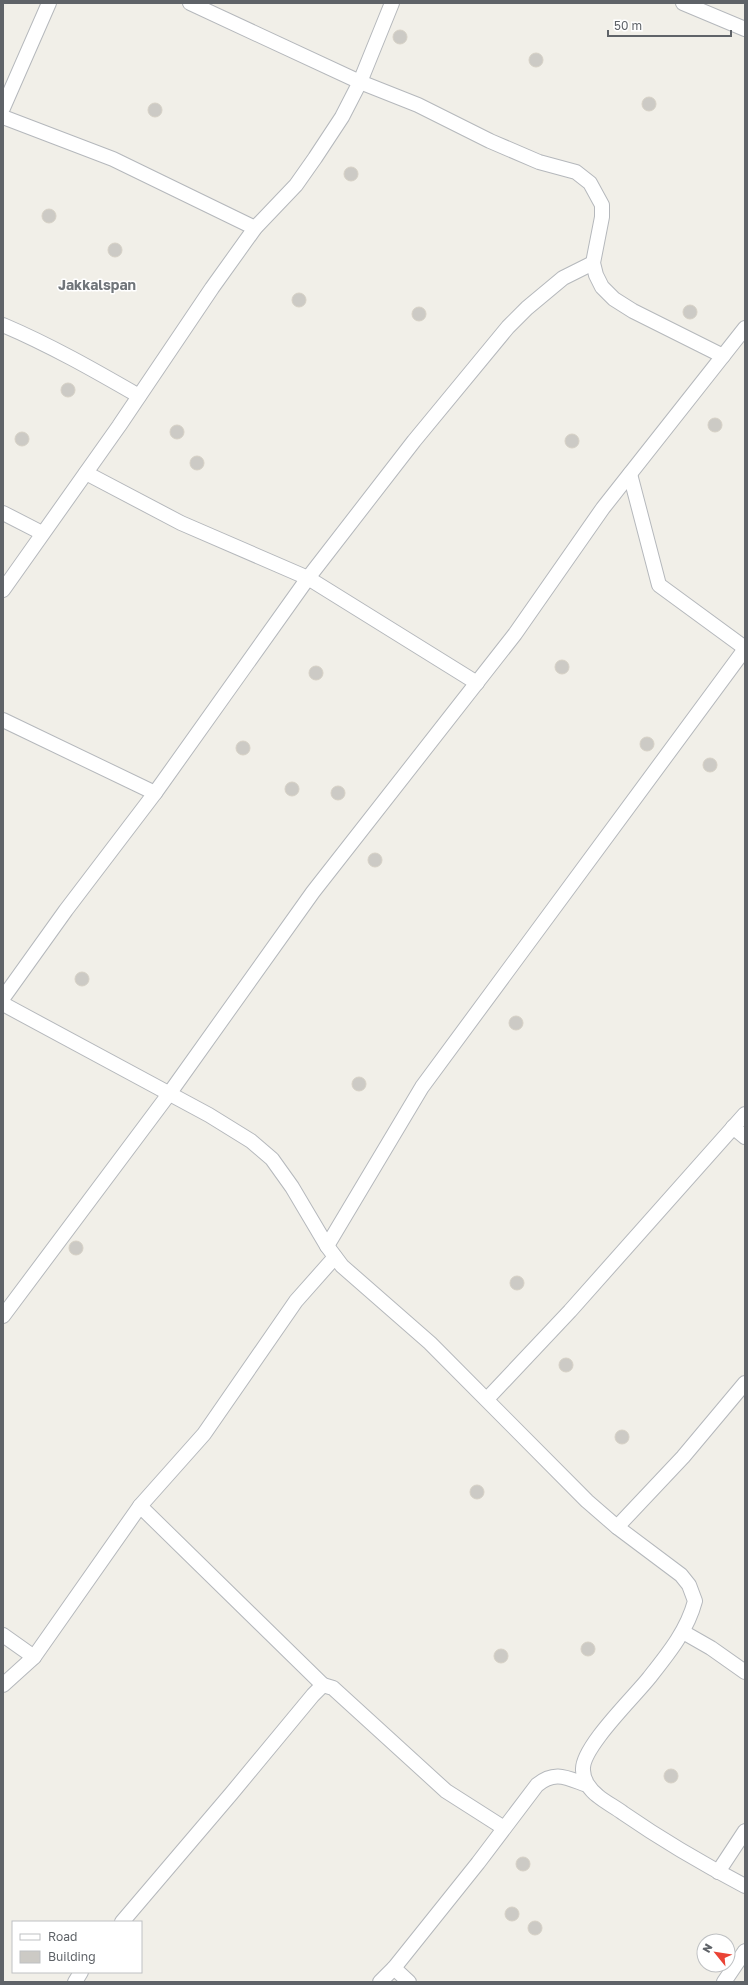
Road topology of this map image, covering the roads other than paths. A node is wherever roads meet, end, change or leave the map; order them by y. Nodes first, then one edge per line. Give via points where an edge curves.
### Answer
1 (49, 3) edge
2 (190, 3) edge
3 (392, 3) edge
4 (683, 3) edge
5 (745, 28) edge
6 (360, 82) junction
7 (3, 108) edge
8 (3, 117) edge
9 (255, 228) junction
10 (593, 263) junction
11 (3, 325) edge
12 (745, 328) edge
13 (723, 356) junction
14 (139, 396) junction
15 (86, 473) junction
16 (630, 474) junction
17 (3, 512) edge
18 (42, 533) junction
19 (308, 578) junction
20 (3, 590) edge
21 (745, 649) edge
22 (477, 683) junction
23 (3, 720) edge
24 (155, 793) junction
25 (3, 998) edge
26 (3, 1004) edge
27 (169, 1094) junction
28 (745, 1114) edge
29 (733, 1127) junction
30 (745, 1137) edge
31 (327, 1246) junction
32 (335, 1257) junction
33 (3, 1316) edge
34 (745, 1383) edge
35 (487, 1399) junction
36 (140, 1506) junction
37 (617, 1527) junction
38 (683, 1632) junction
39 (3, 1635) edge
40 (34, 1656) junction
41 (745, 1672) edge
42 (3, 1685) edge
43 (323, 1685) junction
44 (587, 1785) junction
45 (504, 1828) junction
46 (745, 1831) edge
47 (718, 1872) junction
48 (745, 1886) edge
49 (123, 1921) edge
50 (745, 1951) edge
51 (394, 1968) junction
52 (81, 1973) edge
53 (75, 1982) edge
54 (380, 1982) edge
55 (409, 1982) edge
56 (724, 1982) edge

1 - 7 street
2 - 6 street
3 - 6 street
4 - 5 street
6 - 9 street via 342,117 296,185
6 - 10 street via 418,105 539,162 582,176 590,183 602,205
8 - 9 street via 113,158
9 - 14 street
10 - 13 street via 602,287 614,299
10 - 19 street via 562,278 508,327 414,441
11 - 14 street via 35,338
12 - 13 street
13 - 16 street
14 - 15 street
15 - 18 street
15 - 19 street via 181,523
16 - 21 street via 659,585
16 - 22 street
17 - 18 street
18 - 20 street
19 - 22 street
19 - 24 street
21 - 31 street via 422,1087
22 - 27 street via 309,898
23 - 24 street
24 - 25 street
26 - 27 street
27 - 31 street via 232,1128 272,1159
27 - 33 street
28 - 29 street
29 - 30 street
29 - 35 street via 570,1311
31 - 32 street
32 - 35 street via 354,1279 388,1305
32 - 36 street via 296,1301 204,1434
34 - 37 street via 683,1457
35 - 37 street via 555,1470
36 - 40 street
36 - 43 street
37 - 38 street via 681,1575 689,1585 695,1601
38 - 41 street
38 - 44 street via 670,1652 600,1734 586,1755 582,1770
39 - 40 street
40 - 42 street
43 - 45 street via 333,1688 446,1792
43 - 49 street
44 - 45 street via 558,1776 543,1779
44 - 47 street via 597,1796 647,1830
45 - 51 street
46 - 47 street
47 - 48 street
50 - 56 street
51 - 54 street
51 - 55 street
52 - 53 street

